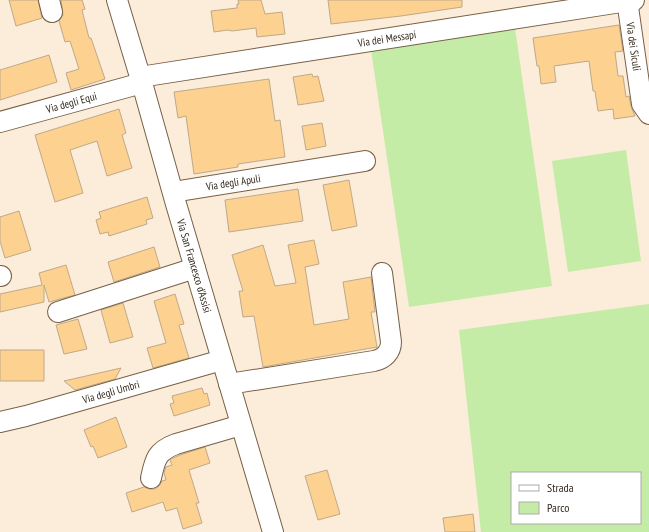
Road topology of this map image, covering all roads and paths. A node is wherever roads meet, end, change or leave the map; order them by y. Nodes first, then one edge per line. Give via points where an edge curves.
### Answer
1 (117, 0) edge
2 (629, 0) edge
3 (141, 80) junction
4 (649, 114) edge
5 (0, 122) edge
6 (365, 161) dead end
7 (173, 192) junction
8 (195, 268) junction
9 (382, 273) dead end
10 (58, 312) dead end
11 (222, 360) junction
12 (229, 384) junction
13 (0, 422) edge
14 (241, 425) junction
15 (151, 478) dead end
16 (273, 532) edge

1 - 3 street, Via San Francesco d'Assisi
2 - 3 street, Via dei Messapi
2 - 4 street, Via dei Siculi via 642,104
3 - 5 street, Via degli Equi
3 - 7 street, Via San Francesco d'Assisi
6 - 7 street, Via degli Apuli
7 - 8 street, Via San Francesco d'Assisi
8 - 10 street
8 - 11 street, Via San Francesco d'Assisi
9 - 12 street via 391,342 390,350 384,357 374,361
11 - 12 street, Via San Francesco d'Assisi
11 - 13 street, Via degli Umbri
12 - 14 street, Via San Francesco d'Assisi
14 - 15 street via 166,448 157,456
14 - 16 street, Via San Francesco d'Assisi

